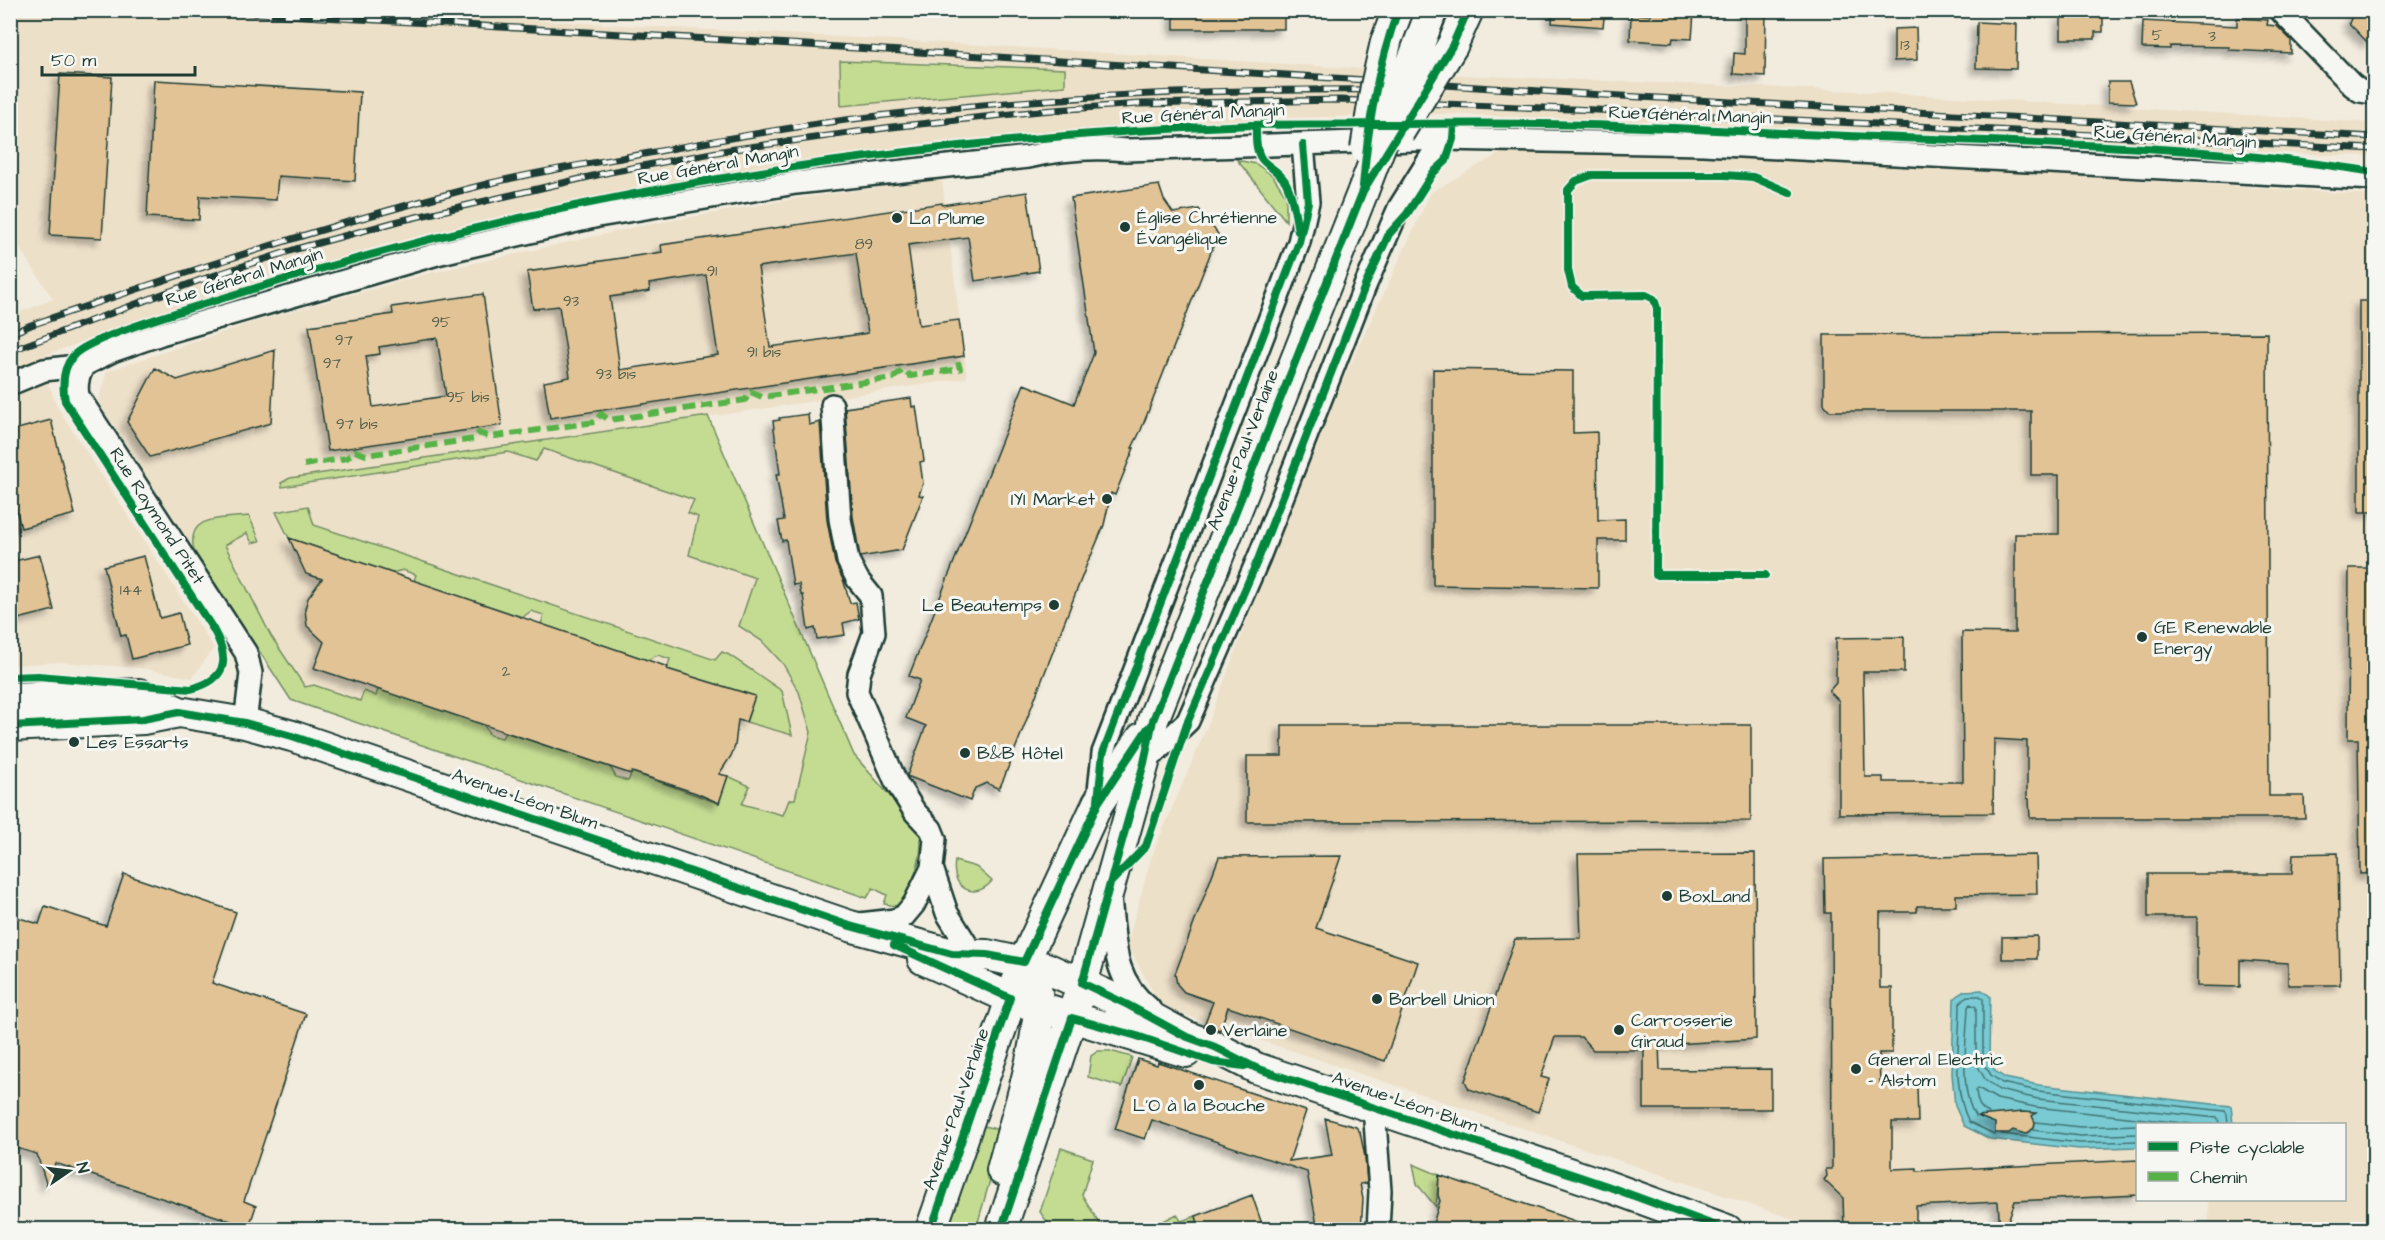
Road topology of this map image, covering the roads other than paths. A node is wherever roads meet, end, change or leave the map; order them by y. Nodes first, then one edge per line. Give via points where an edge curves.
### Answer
1 (1398, 10) edge
2 (1432, 10) edge
3 (1468, 10) edge
4 (2280, 10) edge
5 (2374, 93) edge
6 (1442, 138) junction
7 (1303, 145) junction
8 (2374, 179) edge
9 (1363, 191) junction
10 (84, 365) junction
11 (10, 384) edge
12 (832, 405) dead end
13 (10, 698) edge
14 (179, 712) junction
15 (1153, 720) junction
16 (245, 723) junction
17 (10, 726) edge
18 (1144, 763) junction
19 (1098, 803) junction
20 (932, 868) junction
21 (1109, 884) junction
22 (850, 926) junction
23 (973, 955) junction
24 (1046, 990) junction
25 (1185, 1036) junction
26 (1256, 1068) junction
27 (1374, 1107) junction
28 (932, 1230) edge
29 (1000, 1230) edge
30 (1378, 1230) edge
31 (1727, 1230) edge

1 - 9 street, bridge via 1386,42 1367,133
2 - 9 street, bridge
3 - 9 street, bridge via 1452,46
4 - 5 street via 2352,85
6 - 7 street, Rue Général Mangin
6 - 8 street, Rue Général Mangin via 1703,144
6 - 18 street via 1399,208 1365,286 1259,557 1188,721
7 - 10 street, Rue Général Mangin via 1127,150 1100,147 1050,152 796,183 598,216 441,253 260,305 161,334
7 - 19 street via 1308,202 1299,242 1103,753
9 - 15 street, Avenue Paul Verlaine
10 - 11 street, Rue Général Mangin via 44,370
10 - 16 street, Rue Raymond Pitet via 78,375 78,396 246,653 251,673
12 - 20 street via 840,519 848,561 871,596 873,633 857,692 896,782 931,829
13 - 14 street, Avenue Léon Blum via 140,694
14 - 16 street, Avenue Léon Blum
14 - 17 street, Avenue Léon Blum via 143,719
15 - 18 street, Avenue Paul Verlaine
15 - 19 street, Avenue Paul Verlaine
16 - 22 street, Avenue Léon Blum
18 - 21 street, Avenue Paul Verlaine
19 - 24 street, Avenue Paul Verlaine
20 - 22 street via 904,916
20 - 23 street via 947,913
21 - 24 street, Avenue Paul Verlaine
21 - 25 street via 1124,982 1135,998
22 - 23 street, Avenue Léon Blum via 952,954
22 - 24 street, Avenue Léon Blum via 909,952
23 - 24 street, Avenue Léon Blum via 987,955
24 - 25 street, Avenue Léon Blum via 1128,1005
24 - 26 street via 1137,1036 1213,1062
24 - 28 street, Avenue Paul Verlaine
24 - 29 street, Avenue Paul Verlaine
25 - 26 street, Avenue Léon Blum
26 - 27 street, Avenue Léon Blum
27 - 30 street via 1380,1191
27 - 31 street, Avenue Léon Blum

